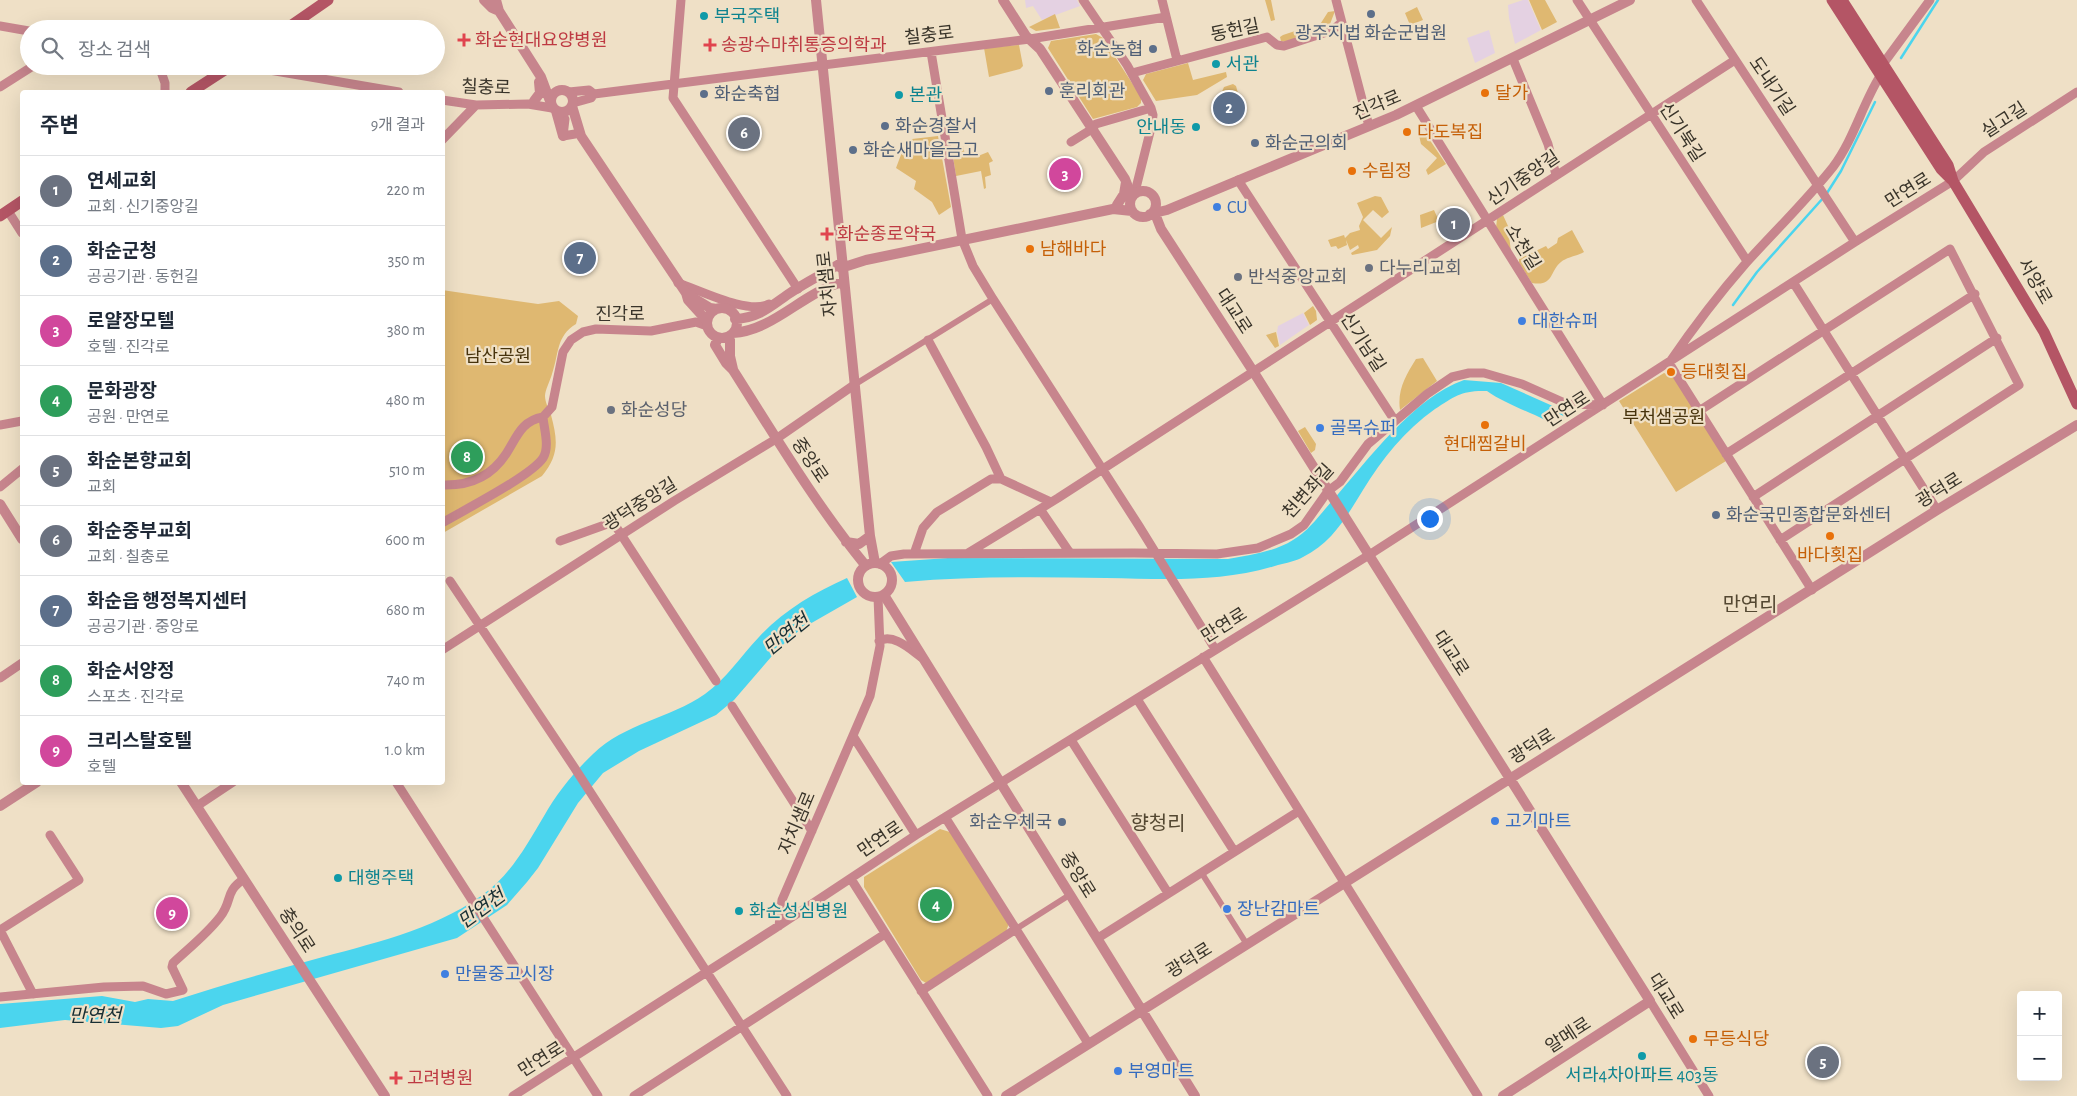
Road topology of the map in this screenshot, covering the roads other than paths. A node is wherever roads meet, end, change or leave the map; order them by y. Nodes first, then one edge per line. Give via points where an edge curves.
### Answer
1 (328, 0) edge
2 (484, 0) edge
3 (496, 0) edge
4 (681, 0) edge
5 (816, 0) edge
6 (1003, 0) edge
7 (1083, 0) edge
8 (1162, 0) edge
9 (1336, 0) edge
10 (1577, 0) edge
11 (1630, 0) edge
12 (1696, 0) edge
13 (1832, 0) edge
14 (1842, 0) edge
15 (1930, 0) edge
16 (315, 4) edge
17 (499, 11) junction
18 (1166, 17) junction
19 (296, 20) edge
20 (1590, 20) junction
21 (1341, 23) junction
22 (0, 26) edge
23 (1101, 28) junction
24 (20, 29) edge
25 (1030, 39) junction
26 (931, 52) junction
27 (1513, 59) junction
28 (1177, 60) junction
29 (1735, 60) junction
30 (1883, 64) junction
31 (823, 65) junction
32 (1132, 73) junction
33 (20, 74) edge
34 (162, 75) edge
35 (217, 75) edge
36 (299, 75) edge
37 (1880, 76) junction
38 (541, 77) junction
39 (674, 83) junction
40 (0, 87) edge
41 (165, 90) edge
42 (194, 90) edge
43 (387, 90) edge
44 (2077, 92) edge
45 (594, 94) junction
46 (445, 100) edge
47 (531, 102) junction
48 (557, 103) junction
49 (476, 105) junction
50 (572, 105) junction
51 (1416, 106) junction
52 (1151, 108) junction
53 (1651, 114) junction
54 (1370, 126) junction
55 (1092, 129) junction
56 (578, 135) junction
57 (563, 136) joint
58 (445, 137) edge
59 (1071, 142) dead end
60 (1556, 175) junction
61 (1238, 180) junction
62 (1953, 181) junction
63 (1820, 187) junction
64 (1132, 190) junction
65 (20, 202) edge
66 (1115, 207) junction
67 (1170, 207) junction
68 (1132, 211) junction
69 (1152, 211) junction
70 (4, 213) edge
71 (1487, 221) junction
72 (1161, 229) junction
73 (20, 231) edge
74 (962, 239) junction
75 (1855, 242) junction
76 (1748, 262) junction
77 (841, 266) junction
78 (843, 282) junction
79 (1793, 282) junction
80 (678, 283) junction
81 (798, 289) junction
82 (686, 293) junction
83 (1975, 294) junction
84 (787, 295) junction
85 (993, 299) junction
86 (717, 309) junction
87 (736, 319) junction
88 (1330, 321) junction
89 (707, 324) junction
90 (1823, 329) junction
91 (731, 334) junction
92 (718, 338) junction
93 (1998, 338) junction
94 (928, 340) junction
95 (1669, 363) junction
96 (733, 370) junction
97 (1253, 371) junction
98 (1851, 373) junction
99 (2073, 382) edge
100 (854, 385) junction
101 (2077, 404) edge
102 (1603, 405) junction
103 (1699, 411) junction
104 (1878, 415) junction
105 (542, 416) junction
106 (20, 421) edge
107 (1395, 421) junction
108 (0, 425) edge
109 (2077, 425) edge
110 (776, 439) junction
111 (1726, 454) junction
112 (1905, 458) junction
113 (1102, 468) junction
114 (20, 471) edge
115 (1001, 479) junction
116 (445, 485) edge
117 (0, 487) edge
118 (1330, 494) junction
119 (1753, 497) junction
120 (1051, 502) junction
121 (0, 504) edge
122 (1040, 509) junction
123 (1938, 510) junction
124 (445, 521) edge
125 (621, 535) junction
126 (20, 536) edge
127 (870, 536) junction
128 (1780, 540) junction
129 (560, 542) dead end
130 (846, 542) junction
131 (968, 553) junction
132 (1070, 553) junction
133 (914, 554) junction
134 (1156, 555) junction
135 (1369, 555) junction
136 (874, 564) junction
137 (450, 581) dead end
138 (1812, 590) junction
139 (881, 596) junction
140 (480, 626) junction
141 (880, 641) junction
142 (445, 648) edge
143 (1215, 649) junction
144 (1203, 658) junction
145 (925, 659) junction
146 (20, 664) edge
147 (0, 678) edge
148 (716, 681) dead end
149 (1137, 699) junction
150 (732, 706) dead end
151 (853, 736) junction
152 (1071, 740) junction
153 (1511, 778) junction
154 (1001, 782) junction
155 (32, 785) edge
156 (184, 785) edge
157 (228, 785) edge
158 (398, 785) edge
159 (0, 806) edge
160 (196, 806) junction
161 (1299, 811) junction
162 (944, 817) junction
163 (812, 831) junction
164 (50, 835) dead end
165 (916, 835) junction
166 (1234, 851) junction
167 (1201, 872) junction
168 (244, 879) junction
169 (851, 879) junction
170 (1344, 882) junction
171 (1168, 893) junction
172 (1071, 894) junction
173 (779, 926) junction
174 (1016, 929) junction
175 (0, 930) edge
176 (885, 934) junction
177 (1098, 938) junction
178 (1246, 943) junction
179 (708, 972) junction
180 (921, 991) junction
181 (33, 994) junction
182 (0, 997) edge
183 (1650, 1001) junction
184 (1142, 1009) junction
185 (742, 1026) junction
186 (1088, 1043) junction
187 (574, 1058) junction
188 (385, 1096) edge
189 (513, 1096) edge
190 (598, 1096) edge
191 (634, 1096) edge
192 (787, 1096) edge
193 (988, 1096) edge
194 (1006, 1096) edge
195 (1195, 1096) edge
196 (1478, 1096) edge
197 (1503, 1096) edge
198 (1709, 1096) edge

1 - 16 main road
2 - 17 street
3 - 17 street
4 - 39 street
5 - 31 street, 자치샘로
6 - 25 street
7 - 23 street
8 - 18 street
9 - 21 street
10 - 20 street
11 - 20 street, 진각로
12 - 29 street, 도내기길
13 - 37 main road, 서양로
14 - 30 main road, 서양로
15 - 30 street
16 - 19 main road
17 - 38 street
18 - 23 street
18 - 28 street
20 - 27 street, 진각로
20 - 53 street, 신기북길
21 - 28 street, 동헌길 via 1333,30 1284,46 1267,38
21 - 54 street
22 - 24 street
23 - 25 street
23 - 32 street
25 - 26 street, 칠충로
25 - 55 street via 1040,49
26 - 31 street, 칠충로
26 - 74 street
27 - 51 street, 진각로
27 - 60 street via 1548,144
28 - 32 street, 동헌길
29 - 53 street, 신기중앙길
29 - 63 street, 도내기길
30 - 62 main road, 서양로 via 1948,165
31 - 39 street, 칠충로
31 - 77 street, 자치샘로
32 - 52 street
33 - 40 street
34 - 41 street
35 - 42 main road
36 - 43 street
37 - 62 main road, 서양로 via 1941,169
37 - 63 street via 1869,92 1843,151
38 - 47 street via 540,93
38 - 48 street
39 - 45 street, 칠충로
39 - 81 street via 673,98
44 - 62 street, 실고길 via 1984,152
45 - 48 street, 칠충로 via 589,90
45 - 50 street
46 - 49 street, 칠충로
47 - 48 street, 칠충로
47 - 49 street, 칠충로
48 - 50 street via 567,111
48 - 50 street via 573,98
48 - 56 street
48 - 57 street
49 - 58 street
50 - 56 street
51 - 54 street, 진각로
51 - 71 street, 소천길
52 - 55 street via 1096,124
52 - 64 street via 1152,124
53 - 60 street, 신기중앙길
53 - 76 street, 신기북길
54 - 61 street, 진각로
55 - 59 street
55 - 64 street
56 - 57 street
56 - 80 street
60 - 71 street, 신기중앙길
61 - 67 street, 진각로
61 - 88 street, 신기남길
62 - 75 street, 만연로
62 - 99 main road, 서양로
63 - 75 street, 도내기길
63 - 76 street
64 - 66 street
64 - 66 street via 1124,194
64 - 68 street
64 - 69 street, 대교로 via 1150,194
65 - 70 main road
66 - 68 street
66 - 74 street
67 - 69 street
67 - 72 street
68 - 69 street via 1137,215
69 - 72 street, 대교로
70 - 73 street
71 - 88 street, 신기중앙길
71 - 102 street, 소천길
72 - 97 street, 대교로
74 - 77 street
74 - 85 street via 973,266
75 - 79 street, 만연로
76 - 95 street via 1711,304
77 - 78 street, 자치샘로
77 - 81 street
78 - 91 street via 828,286 754,330
78 - 100 street, 자치샘로
79 - 90 street
79 - 95 street, 만연로
80 - 82 street
80 - 84 street via 750,307 763,307
81 - 84 street
82 - 86 street
82 - 89 street
83 - 90 street via 1950,248
83 - 93 street
83 - 98 street
84 - 87 street via 762,313
85 - 94 street
85 - 113 street
86 - 87 street via 729,311
86 - 89 street via 710,314
87 - 91 street
88 - 97 street, 신기중앙길
88 - 107 street, 신기남길
89 - 92 street via 710,333
89 - 105 street, 진각로 via 696,322 651,331 596,329 583,332 571,340 563,352 552,407
90 - 98 street
90 - 103 street
91 - 92 street
91 - 96 street, 중앙로
92 - 96 street, 중앙로 via 715,345
93 - 104 street
93 - 112 street via 2019,385
94 - 100 street
94 - 115 street
95 - 102 street, 만연로
95 - 103 street
96 - 110 street, 중앙로
97 - 113 street, 신기중앙길
97 - 118 street, 대교로
98 - 104 street
98 - 111 street
99 - 101 main road, 서양로
100 - 110 street, 광덕중앙길
100 - 127 street, 자치샘로
102 - 107 street, 천변좌길 via 1567,404 1505,378 1469,373 1439,384
102 - 135 street, 만연로
103 - 111 street
104 - 112 street
104 - 119 street
105 - 116 street via 521,428 505,455 480,477 466,484
105 - 124 street via 545,452 538,463
106 - 108 street
107 - 118 street, 천변좌길 via 1368,444
109 - 123 street, 광덕로
110 - 125 street, 광덕중앙길
110 - 130 street, 중앙로
111 - 119 street
112 - 123 street
112 - 128 street
113 - 120 street, 신기중앙길
113 - 134 street
114 - 117 street
115 - 120 street
115 - 133 street via 983,483 937,512 923,528
118 - 134 street, 천변좌길 via 1304,525 1268,545 1218,554
118 - 135 street, 대교로
119 - 128 street
120 - 122 street, 신기중앙길
121 - 126 street
122 - 131 street, 신기중앙길
122 - 132 street
123 - 138 street, 광덕로
125 - 129 street via 613,522
125 - 140 street, 광덕중앙길
125 - 148 street
127 - 130 street via 859,544
127 - 136 street, 자치샘로
128 - 138 street
130 - 136 street, 중앙로
131 - 132 street, 천변좌길
131 - 133 street, 천변좌길
132 - 134 street, 천변좌길
133 - 136 street, 천변좌길 via 891,556
134 - 143 street
135 - 143 street, 만연로
135 - 153 street, 대교로
136 - 139 street via 892,576 891,587
136 - 139 street via 859,575 859,588 869,596
137 - 140 street
138 - 153 street, 광덕로
139 - 141 street, 자치샘로
139 - 145 street, 중앙로
140 - 142 street, 광덕중앙길
140 - 179 street
141 - 145 street via 886,638 893,640
141 - 151 street, 자치샘로 via 870,696
143 - 144 street, 만연로
144 - 149 street, 만연로
144 - 161 street
145 - 154 street, 중앙로
146 - 147 street
149 - 152 street, 만연로
149 - 166 street
150 - 163 street
151 - 163 street, 자치샘로
151 - 165 street
152 - 154 street, 만연로
152 - 171 street
153 - 170 street, 광덕로
153 - 183 street, 대교로
154 - 162 street, 만연로
154 - 172 street, 중앙로
155 - 159 street
156 - 160 street, 충의로
157 - 160 street
158 - 187 street
160 - 168 street, 충의로
161 - 166 street
161 - 170 street
162 - 165 street, 만연로
162 - 174 street
163 - 173 street, 자치샘로 via 782,900
164 - 175 street via 79,880
165 - 169 street, 만연로
166 - 167 street
167 - 171 street
167 - 178 street
168 - 181 street via 232,888 224,911 216,922 173,963 183,990 166,994 142,986 104,987
168 - 188 street, 충의로
169 - 173 street, 만연로
169 - 176 street
170 - 178 street, 광덕로
170 - 196 street
171 - 177 street
172 - 174 street
172 - 177 street, 중앙로
173 - 179 street, 만연로
174 - 180 street
174 - 186 street
175 - 181 street
176 - 180 street
176 - 185 street
177 - 184 street, 중앙로
178 - 184 street, 광덕로
179 - 185 street
179 - 187 street, 만연로
180 - 193 street
181 - 182 street
183 - 197 street, 알메로
183 - 198 street, 대교로
184 - 186 street, 광덕로
184 - 195 street, 중앙로
185 - 191 street
185 - 192 street
186 - 194 street, 광덕로
187 - 189 street, 만연로
187 - 190 street

